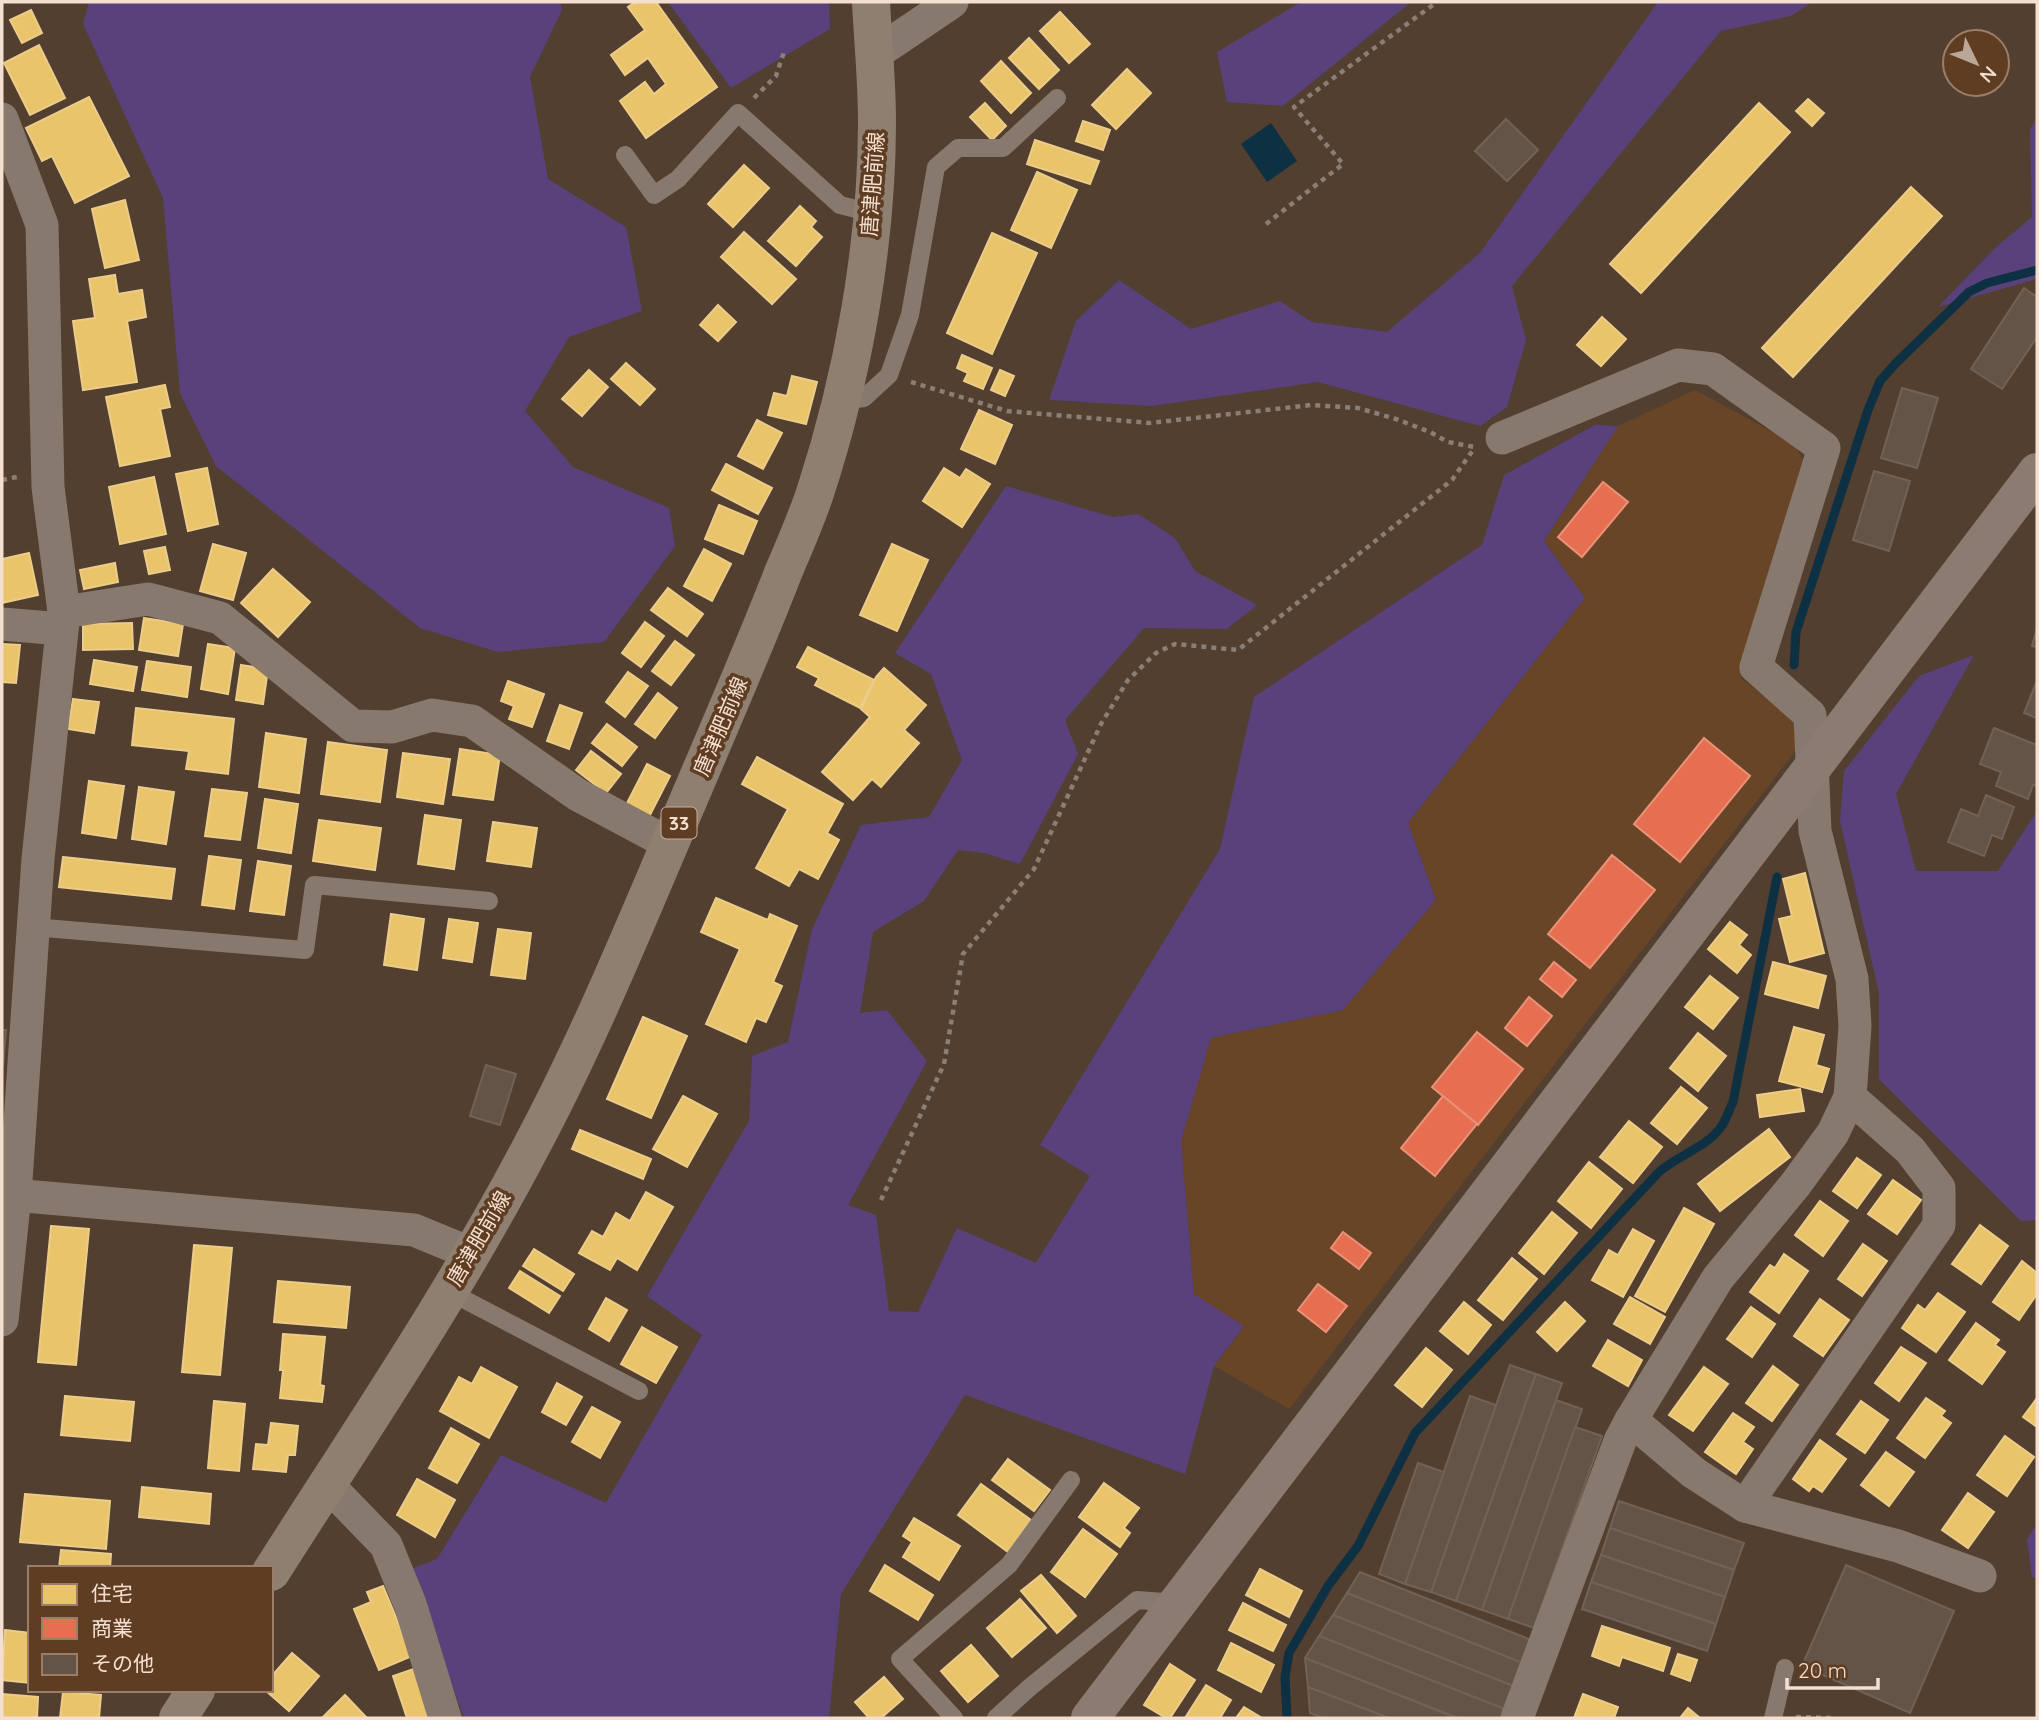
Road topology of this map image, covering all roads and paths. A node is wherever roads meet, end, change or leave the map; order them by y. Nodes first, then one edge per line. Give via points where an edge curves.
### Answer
1 (871, 2) edge
2 (952, 2) edge
3 (1437, 2) edge
4 (785, 49) dead end
5 (875, 54) junction
6 (1057, 98) dead end
7 (738, 113) junction
8 (2, 119) edge
9 (625, 155) dead end
10 (872, 213) junction
11 (1266, 224) dead end
12 (889, 375) junction
13 (841, 401) junction
14 (1489, 443) junction
15 (2037, 472) edge
16 (63, 620) junction
17 (2, 624) edge
18 (1814, 768) junction
19 (670, 844) junction
20 (489, 901) dead end
21 (33, 928) junction
22 (1850, 1097) junction
23 (9, 1194) edge
24 (881, 1200) dead end
25 (470, 1253) junction
26 (448, 1291) junction
27 (2, 1320) edge
28 (639, 1391) dead end
29 (1631, 1420) junction
30 (1071, 1480) dead end
31 (327, 1484) junction
32 (1745, 1506) junction
33 (273, 1569) edge
34 (1980, 1576) dead end
35 (1178, 1603) junction
36 (1785, 1668) dead end
37 (195, 1692) edge
38 (1774, 1717) edge
39 (178, 1718) edge
40 (445, 1718) edge
41 (954, 1718) edge
42 (996, 1718) edge
43 (1091, 1718) edge
44 (1517, 1718) edge
45 (1830, 1718) edge

1 - 5 main road, 唐津肥前線 / 33
2 - 5 street
3 - 11 path via 1294,107 1343,164
4 - 7 path via 776,76
5 - 10 main road, 唐津肥前線 / 33
6 - 12 lane via 1003,148 958,148 936,167 910,315
7 - 9 lane via 678,179 654,195
7 - 10 lane via 840,205
8 - 16 street via 41,225 48,487
10 - 13 main road, 唐津肥前線 / 33
12 - 13 lane via 864,398
12 - 14 path via 1007,411 1150,423 1311,405 1358,408 1448,442
13 - 19 main road, 唐津肥前線 / 33 via 814,495
14 - 18 street via 1678,365 1713,369 1824,448 1756,667 1810,715
14 - 24 path via 1452,480 1238,650 1175,644 1156,653 1128,680 1101,724 1034,869 963,954 944,1064
15 - 18 street
16 - 17 street
16 - 19 street via 148,600 220,618 353,726 392,727 432,715 472,721 578,795
16 - 21 street
18 - 22 street via 1815,831 1852,979 1855,1026
18 - 35 street
19 - 25 main road, 唐津肥前線 / 33 via 582,1045 530,1149
20 - 21 lane via 314,885 305,950
21 - 23 street
22 - 29 street via 1818,1154 1718,1278
22 - 32 street via 1910,1150 1939,1188 1939,1225
23 - 25 street via 414,1230
23 - 27 street
25 - 26 main road, 唐津肥前線 / 33
26 - 28 lane
26 - 31 main road, 唐津肥前線 / 33
29 - 32 street via 1694,1473
29 - 44 street
30 - 41 lane via 1009,1565 900,1659
31 - 33 main road, 唐津肥前線 / 33
31 - 40 street via 386,1545 410,1604
32 - 34 street via 1898,1546
35 - 42 lane via 1136,1600
35 - 43 street
36 - 38 lane
37 - 39 main road
38 - 45 path

